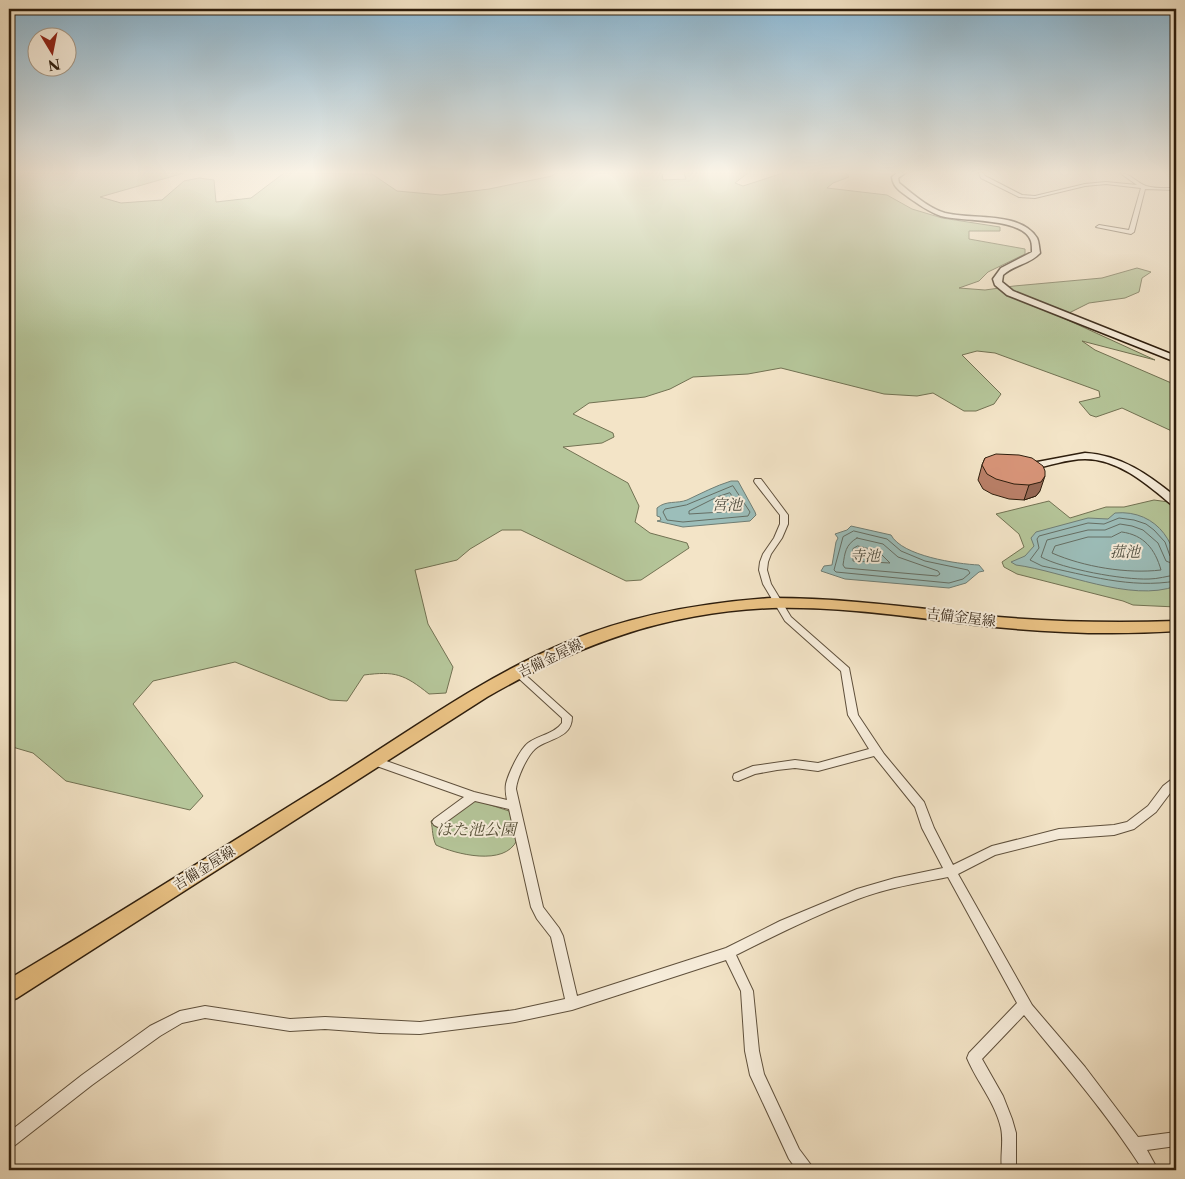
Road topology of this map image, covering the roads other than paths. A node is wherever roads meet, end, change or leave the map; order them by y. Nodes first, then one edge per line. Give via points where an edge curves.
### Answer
1 (1024, 228) edge
2 (1106, 228) edge
3 (1132, 228) edge
4 (1176, 359) edge
5 (1032, 466) edge
6 (758, 481) dead end
7 (1176, 503) edge
8 (779, 602) junction
9 (1176, 626) edge
10 (518, 673) junction
11 (876, 751) junction
12 (375, 761) junction
13 (738, 777) dead end
14 (1176, 782) edge
15 (474, 796) junction
16 (514, 806) junction
17 (438, 822) dead end
18 (952, 871) junction
19 (729, 952) junction
20 (9, 991) edge
21 (572, 1004) junction
22 (1024, 1004) junction
23 (1176, 1139) edge
24 (9, 1141) edge
25 (1135, 1144) junction
26 (806, 1170) edge
27 (1008, 1170) edge
28 (1151, 1170) edge

1 - 4 street via 1030,232 1036,244 1036,253 1003,271 998,283 1010,293
2 - 3 street via 1131,232
5 - 7 street via 1085,456 1098,457 1137,473
6 - 8 street via 784,515 784,524 767,554 763,570 767,584
8 - 9 main road, 吉備金屋線 via 847,604 1053,626
8 - 10 main road, 吉備金屋線 via 707,609 637,623 569,648
8 - 11 street via 788,619 846,670 853,715
10 - 12 main road, 吉備金屋線
10 - 16 street via 567,717 568,722 559,731 530,747 511,784
11 - 13 street via 818,766 795,764 752,770
11 - 18 street via 920,805 928,828
12 - 15 street
12 - 20 main road, 吉備金屋線
14 - 18 street via 1142,819 1130,826 1059,834 1027,842 992,852
15 - 16 street
15 - 17 street
16 - 21 street via 537,907 557,936
18 - 19 street via 857,894
18 - 22 street
19 - 21 street
19 - 26 street via 747,990 752,1051 759,1082 794,1154
21 - 24 street via 515,1016 420,1028 326,1023 290,1025 205,1012 180,1017 154,1031 86,1080
22 - 25 street
22 - 27 street via 974,1058 1008,1128
23 - 25 street
25 - 28 street

